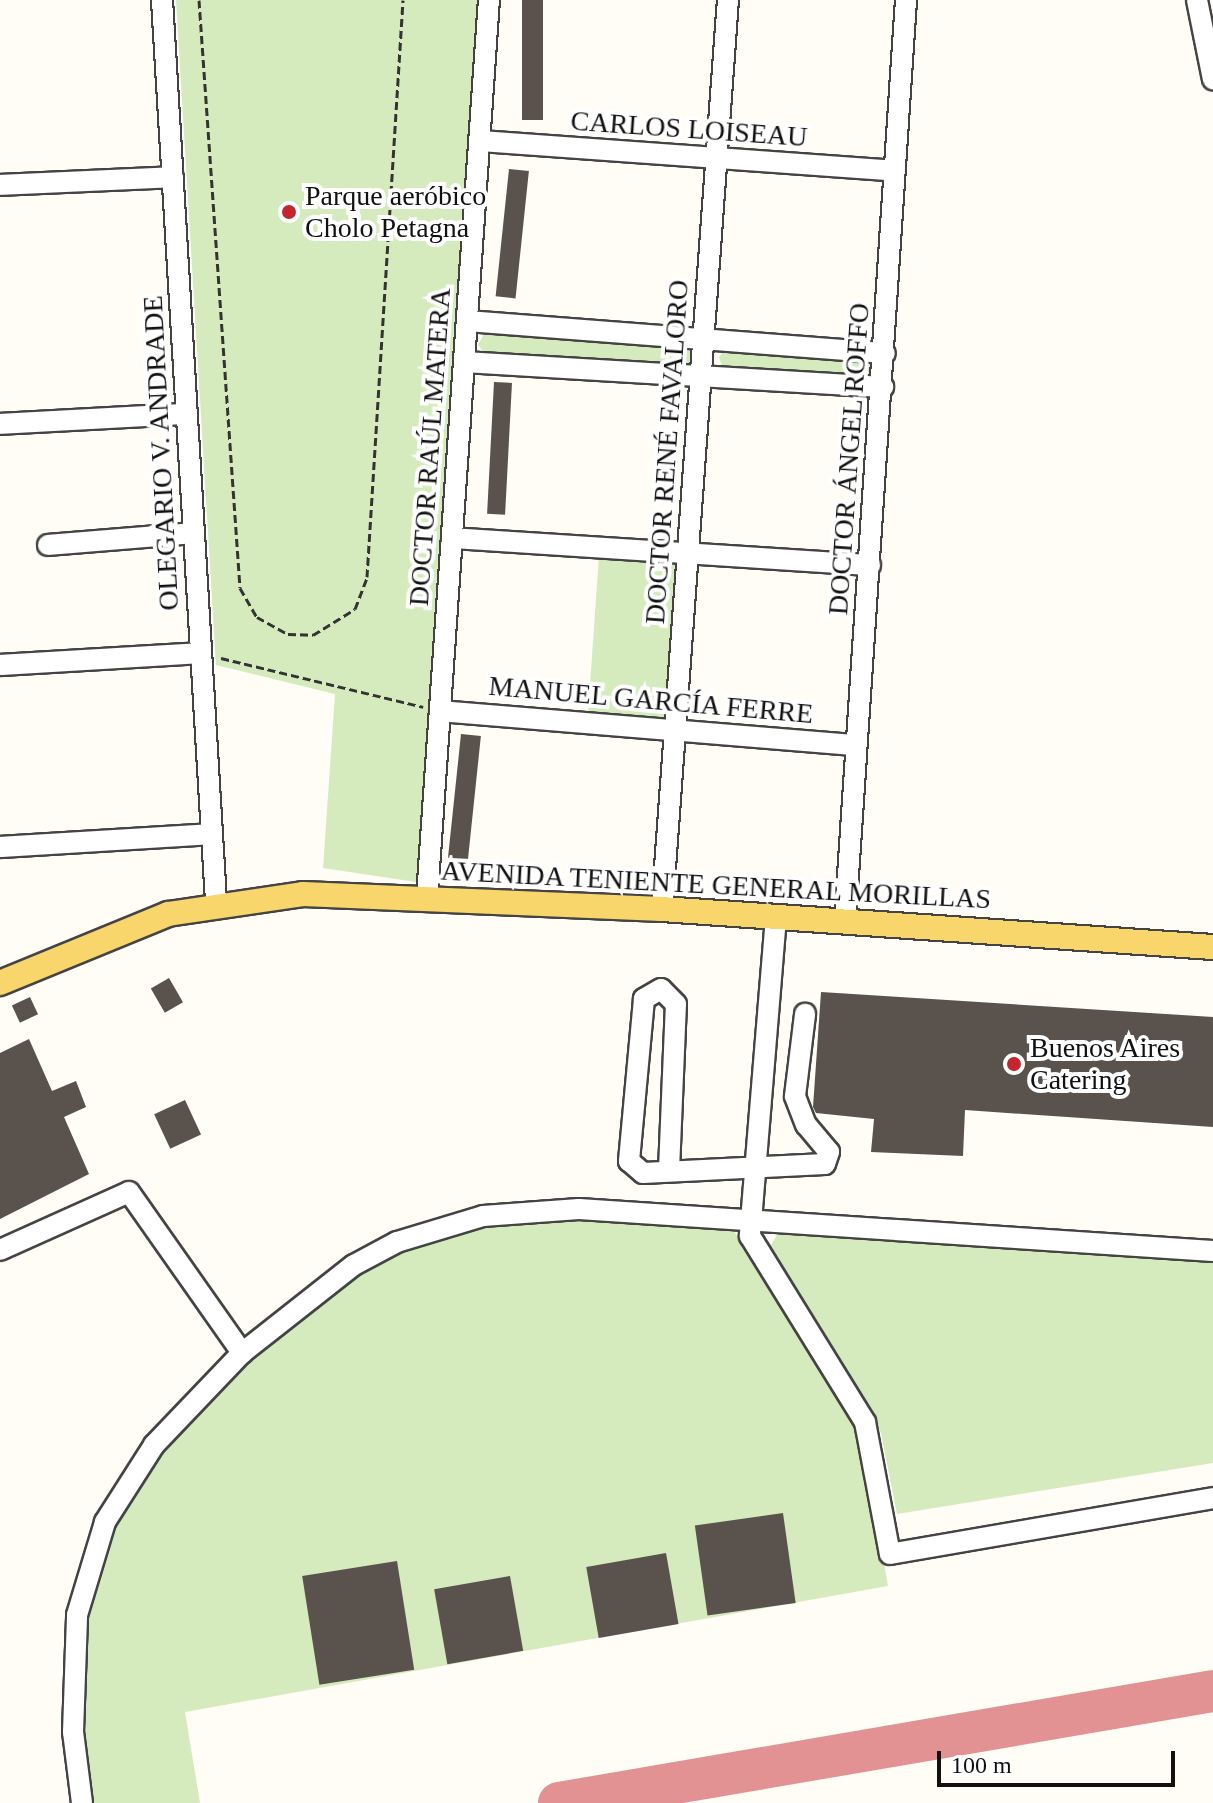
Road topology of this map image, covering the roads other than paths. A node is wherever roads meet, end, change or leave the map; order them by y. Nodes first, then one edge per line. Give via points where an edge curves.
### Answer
1 (162, 0) edge
2 (489, 0) edge
3 (728, 0) edge
4 (906, 0) edge
5 (1197, 0) edge
6 (1210, 50) edge
7 (1213, 79) edge
8 (480, 141) junction
9 (716, 160) junction
10 (894, 171) junction
11 (173, 177) junction
12 (0, 185) edge
13 (467, 321) junction
14 (703, 335) junction
15 (885, 353) junction
16 (464, 362) junction
17 (701, 377) junction
18 (883, 387) junction
19 (187, 414) junction
20 (0, 424) edge
21 (194, 533) junction
22 (452, 538) junction
23 (48, 545) dead end
24 (688, 552) junction
25 (870, 565) junction
26 (201, 653) junction
27 (0, 665) edge
28 (440, 711) junction
29 (675, 732) junction
30 (856, 745) junction
31 (212, 834) junction
32 (0, 847) edge
33 (427, 897) junction
34 (216, 902) junction
35 (662, 909) junction
36 (776, 917) junction
37 (845, 921) junction
38 (1213, 947) edge
39 (0, 983) edge
40 (805, 1014) dead end
41 (758, 1165) junction
42 (669, 1170) junction
43 (752, 1215) junction
44 (0, 1250) edge
45 (1213, 1251) edge
46 (242, 1353) junction
47 (1213, 1498) edge
48 (82, 1803) edge

1 - 11 street, OLEGARIO V. ANDRADE
2 - 8 street, DOCTOR RAÚL MATERA
3 - 9 street, DOCTOR RENÉ FAVALORO
4 - 10 street, DOCTOR ÁNGEL ROFFO
5 - 6 street
6 - 7 street
8 - 9 street, CARLOS LOISEAU
8 - 13 street, DOCTOR RAÚL MATERA
9 - 10 street, CARLOS LOISEAU
9 - 14 street, DOCTOR RENÉ FAVALORO
10 - 15 street, DOCTOR ÁNGEL ROFFO
11 - 12 street
11 - 19 street, OLEGARIO V. ANDRADE
13 - 14 street
13 - 16 street, DOCTOR RAÚL MATERA
14 - 15 street
14 - 17 street, DOCTOR RENÉ FAVALORO
15 - 18 street, DOCTOR ÁNGEL ROFFO
16 - 17 street
16 - 22 street, DOCTOR RAÚL MATERA
17 - 18 street
17 - 24 street, DOCTOR RENÉ FAVALORO
18 - 25 street, DOCTOR ÁNGEL ROFFO
19 - 20 street
19 - 21 street, OLEGARIO V. ANDRADE
21 - 23 street
21 - 26 street, OLEGARIO V. ANDRADE
22 - 24 street
22 - 28 street, DOCTOR RAÚL MATERA
24 - 25 street
24 - 29 street, DOCTOR RENÉ FAVALORO
25 - 30 street, DOCTOR ÁNGEL ROFFO
26 - 27 street
26 - 31 street, OLEGARIO V. ANDRADE
28 - 29 street, MANUEL GARCÍA FERRE
28 - 33 street, DOCTOR RAÚL MATERA
29 - 30 street, MANUEL GARCÍA FERRE
29 - 35 street, DOCTOR RENÉ FAVALORO
30 - 37 street, DOCTOR ÁNGEL ROFFO
31 - 32 street
31 - 34 street, OLEGARIO V. ANDRADE
33 - 34 main road, AVENIDA TENIENTE GENERAL MORILLAS via 303,894
33 - 35 main road, AVENIDA TENIENTE GENERAL MORILLAS
34 - 39 main road, AVENIDA TENIENTE GENERAL MORILLAS via 118,929
35 - 36 main road, AVENIDA TENIENTE GENERAL MORILLAS
36 - 37 main road, AVENIDA TENIENTE GENERAL MORILLAS
36 - 41 street
37 - 38 main road, AVENIDA TENIENTE GENERAL MORILLAS
40 - 41 street via 795,1096 828,1159 803,1168
41 - 42 street
41 - 43 street
42 - 42 street via 643,1173 629,1161 642,1004 661,989 676,1004
43 - 45 street
43 - 46 street via 528,1210 445,1224 354,1265
43 - 47 street via 750,1236 865,1422 890,1554
44 - 46 street via 129,1192
46 - 48 street via 154,1445 105,1522 89,1565 72,1675

